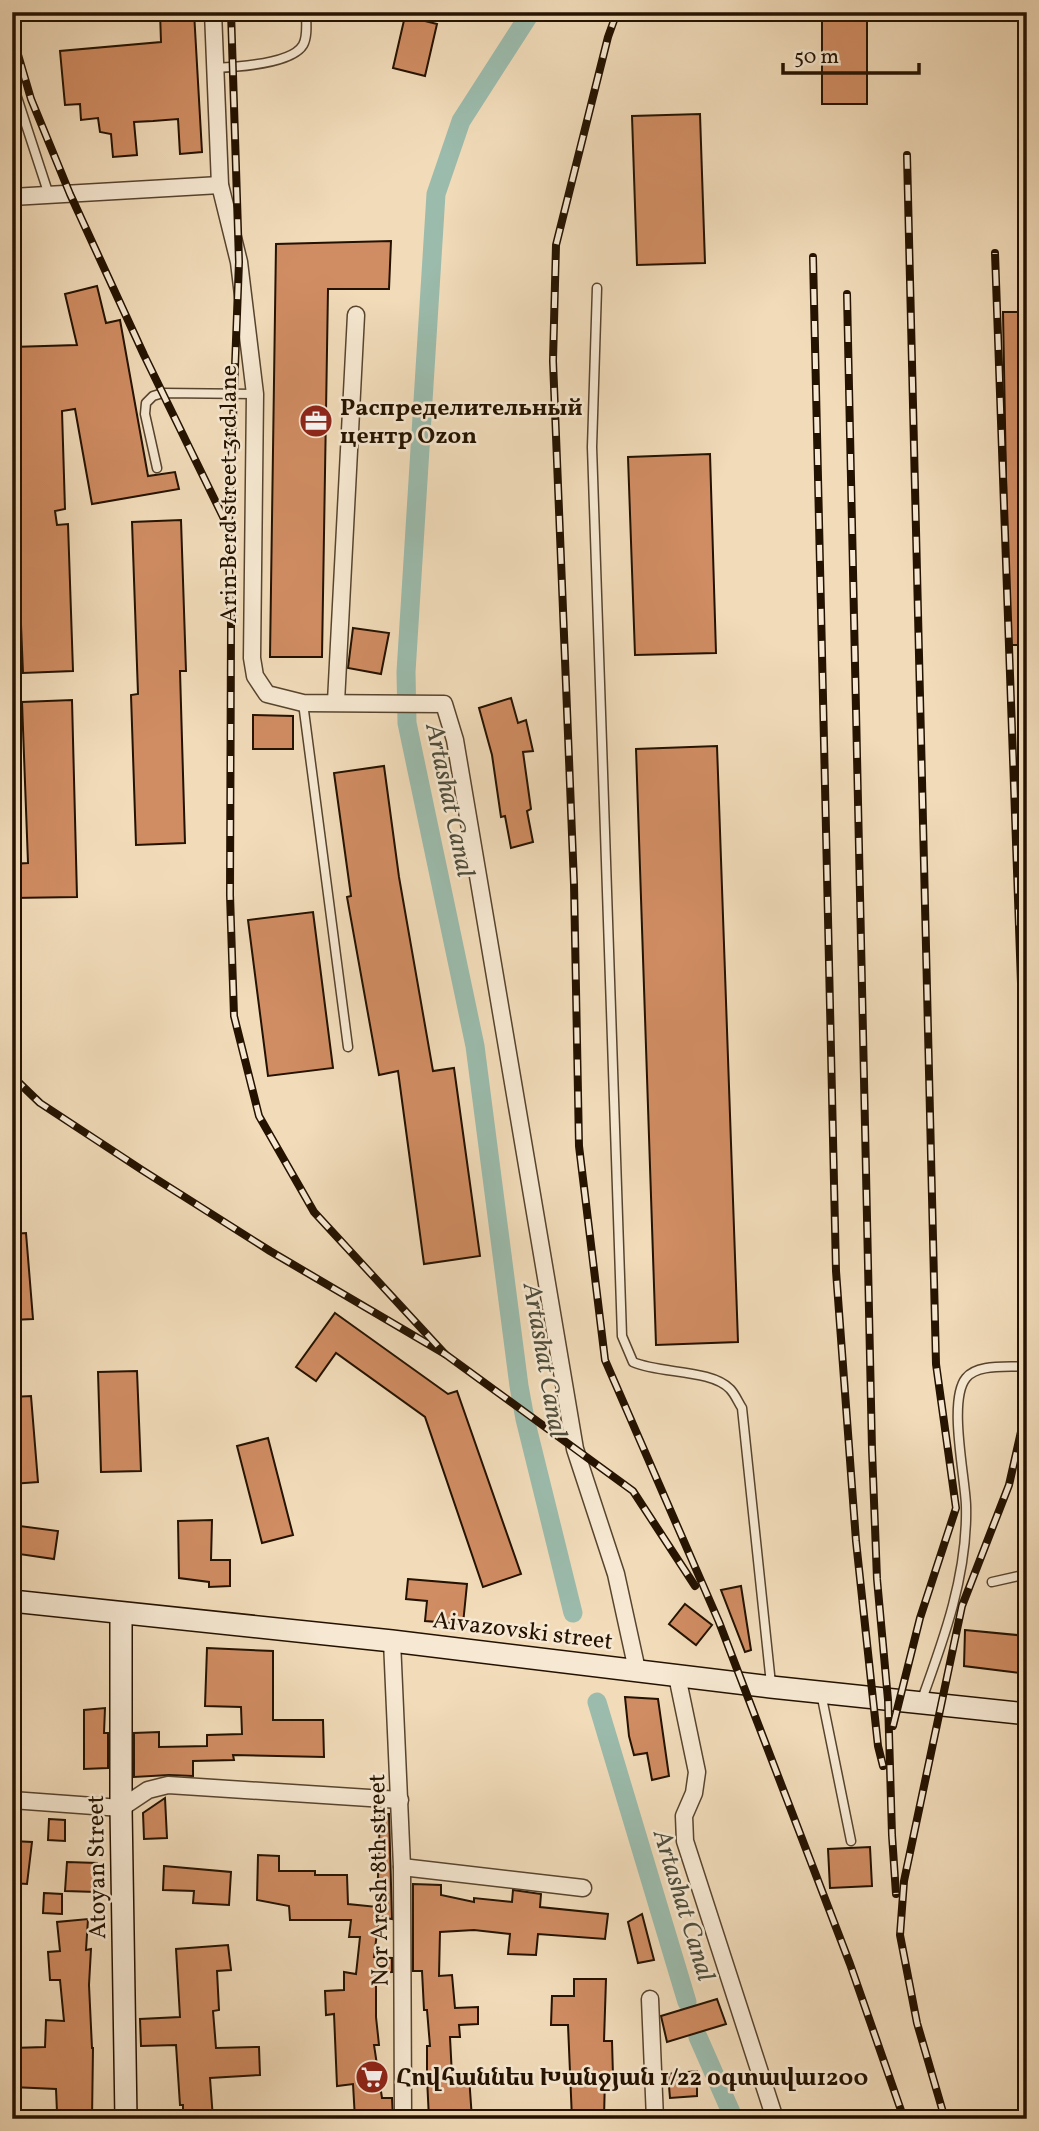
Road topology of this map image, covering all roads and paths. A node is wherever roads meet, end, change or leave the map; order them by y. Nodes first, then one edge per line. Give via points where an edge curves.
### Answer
1 (212, 12) edge
2 (306, 12) edge
3 (215, 68) junction
4 (12, 82) edge
5 (220, 185) junction
6 (49, 195) junction
7 (12, 197) edge
8 (597, 288) dead end
9 (356, 315) dead end
10 (255, 394) junction
11 (157, 468) dead end
12 (303, 702) junction
13 (336, 702) junction
14 (348, 1047) dead end
15 (1027, 1366) edge
16 (1027, 1574) edge
17 (992, 1582) dead end
18 (12, 1601) edge
19 (121, 1614) junction
20 (392, 1641) junction
21 (637, 1670) junction
22 (677, 1676) junction
23 (771, 1687) junction
24 (821, 1693) junction
25 (921, 1703) junction
26 (1027, 1714) edge
27 (12, 1800) edge
28 (400, 1800) junction
29 (121, 1808) junction
30 (851, 1842) dead end
31 (402, 1867) junction
32 (583, 1888) dead end
33 (650, 1999) dead end
34 (126, 2119) edge
35 (403, 2119) edge
36 (655, 2119) edge
37 (775, 2119) edge

1 - 3 street, Arin Berd street 3rd lane
2 - 3 lane via 306,36 299,50 279,60
3 - 5 street, Arin Berd street 3rd lane
4 - 6 lane
5 - 6 street
5 - 10 street, Arin Berd street 3rd lane via 239,262
6 - 7 street
8 - 23 lane via 592,447 622,1336 633,1362 703,1376 729,1387 742,1408
9 - 13 street
10 - 11 lane via 153,396 146,402 145,414
10 - 12 street, Arin Berd street 3rd lane via 252,658 255,676 267,694
12 - 13 street, Arin Berd street 3rd lane
12 - 14 lane
13 - 21 street, Arin Berd street 3rd lane via 444,704 455,740 575,1449 616,1574
15 - 25 lane via 979,1369 965,1379 957,1404 965,1545 947,1631
16 - 17 lane
18 - 19 main road, Aivazovski street
19 - 20 main road, Aivazovski street
19 - 29 main road, Atoyan Street
20 - 21 main road, Aivazovski street
20 - 28 street, Nor Aresh 8th street
21 - 22 main road, Aivazovski street
22 - 23 main road, Aivazovski street
22 - 37 street via 696,1772 694,1793 684,1816 685,1841
23 - 24 main road, Aivazovski street
24 - 25 main road, Aivazovski street
24 - 30 lane
25 - 26 main road, Aivazovski street
27 - 29 street
28 - 29 street via 168,1785 148,1790
28 - 31 street, Nor Aresh 8th street
29 - 34 main road, Atoyan Street
31 - 32 street
31 - 35 street, Nor Aresh 8th street
33 - 36 street

